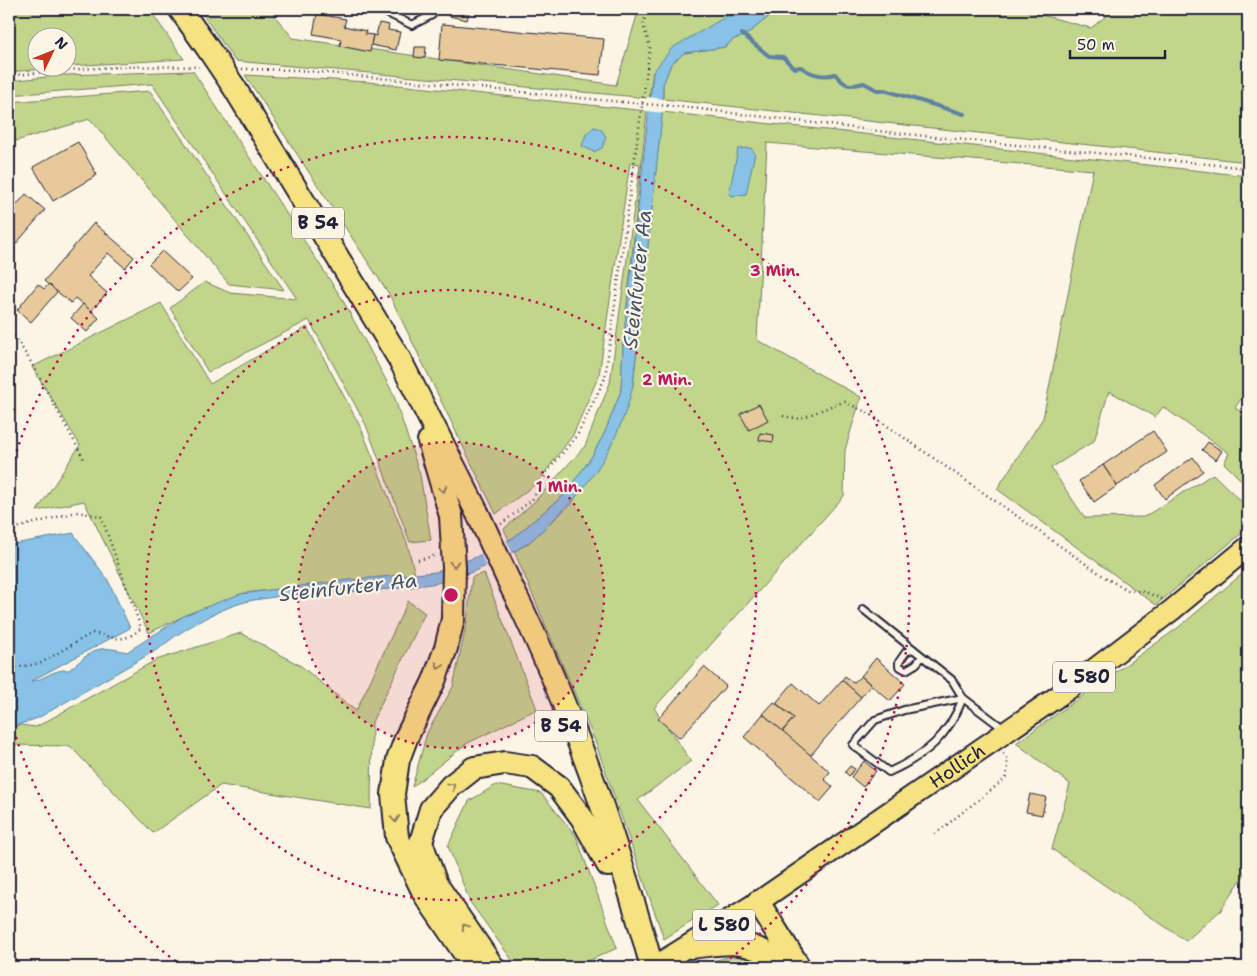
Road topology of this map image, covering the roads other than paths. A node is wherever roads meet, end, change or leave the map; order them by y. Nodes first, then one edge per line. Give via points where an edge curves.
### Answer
1 (180, 9) edge
2 (384, 9) edge
3 (433, 9) edge
4 (400, 360) junction
5 (1248, 547) edge
6 (512, 588) junction
7 (863, 609) dead end
8 (913, 649) junction
9 (922, 657) junction
10 (963, 698) junction
11 (1001, 736) junction
12 (608, 864) junction
13 (758, 902) junction
14 (690, 947) junction
15 (780, 963) edge
16 (474, 967) edge
17 (493, 967) edge
18 (639, 967) edge
19 (653, 967) edge
20 (798, 967) edge

1 - 4 highway, B 54, bridge via 205,59 237,78
2 - 3 lane via 387,14 412,25 432,15
4 - 6 highway, B 54, bridge
4 -> 16 highway, bridge via 434,454 451,516 454,568 453,619 446,648 401,752 393,794 397,837 425,895
5 - 11 main road, Hollich / L 580 via 1172,610
6 - 12 highway, B 54 via 527,640
6 - 19 highway, B 54 via 563,701 608,821
7 - 8 lane
8 - 9 lane
8 - 9 lane via 898,662 902,668 912,668
9 - 10 lane via 952,680
10 - 10 lane via 955,719 940,739 914,760 889,772 853,745 875,720 904,710
10 - 11 lane
11 - 13 main road, Hollich / L 580
17 -> 12 highway via 436,884 421,842 431,809 450,786 474,768 505,763 532,767 559,787 582,818
12 - 18 highway, B 54
13 - 14 main road, Hollich / L 580
13 - 15 highway via 759,926
13 - 20 highway
14 - 15 highway via 732,942 755,946
14 - 19 main road, Hollich / L 580

